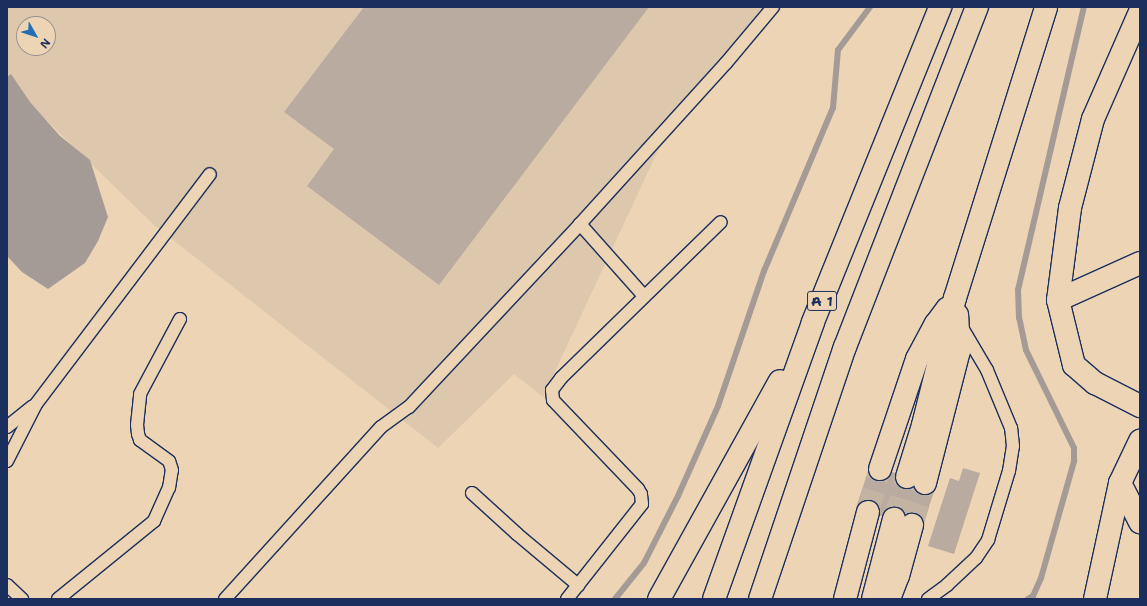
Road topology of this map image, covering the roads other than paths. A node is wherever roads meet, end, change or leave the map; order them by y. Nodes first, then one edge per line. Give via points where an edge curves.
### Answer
1 (773, 7) edge
2 (940, 7) edge
3 (977, 7) edge
4 (1046, 7) edge
5 (1140, 12) edge
6 (210, 174) dead end
7 (721, 222) dead end
8 (580, 224) junction
9 (1140, 263) edge
10 (644, 296) junction
11 (955, 298) junction
12 (1058, 300) junction
13 (180, 319) dead end
14 (958, 320) junction
15 (813, 322) junction
16 (36, 404) junction
17 (1140, 406) edge
18 (7, 427) edge
19 (1140, 441) edge
20 (7, 461) edge
21 (1120, 483) junction
22 (472, 493) dead end
23 (889, 518) junction
24 (1140, 522) edge
25 (7, 585) edge
26 (578, 585) junction
27 (22, 599) edge
28 (58, 599) edge
29 (225, 599) edge
30 (567, 599) edge
31 (659, 599) edge
32 (714, 599) edge
33 (760, 599) edge
34 (845, 599) edge
35 (858, 599) edge
36 (873, 599) edge
37 (889, 599) edge
38 (928, 599) edge
39 (1095, 599) edge

1 - 8 lane via 726,63
2 - 15 main road, A 1
3 - 33 main road, A 1 via 846,347
4 - 11 main road
5 - 12 main road via 1093,119 1070,208
6 - 16 lane
7 - 10 lane
8 - 10 lane
8 - 29 lane via 409,407 381,427
9 - 12 main road
10 - 26 lane via 552,390 553,400 641,494 642,504
11 - 14 main road
11 - 14 main road via 928,362 901,475 958,351
12 - 17 main road via 1074,365 1095,383
13 - 28 lane via 140,394 138,434 140,440 169,461 172,470 169,488 154,521
14 - 38 lane via 987,370 1011,428 1013,446 1009,471 988,540 976,558
15 - 31 main road
15 - 32 main road, A 1
16 - 18 lane
16 - 20 lane
19 - 21 main road
21 - 24 main road
21 - 39 main road
22 - 26 lane
23 - 34 main road
23 - 35 main road
23 - 36 main road
23 - 37 main road via 898,576
25 - 27 lane
26 - 30 lane

